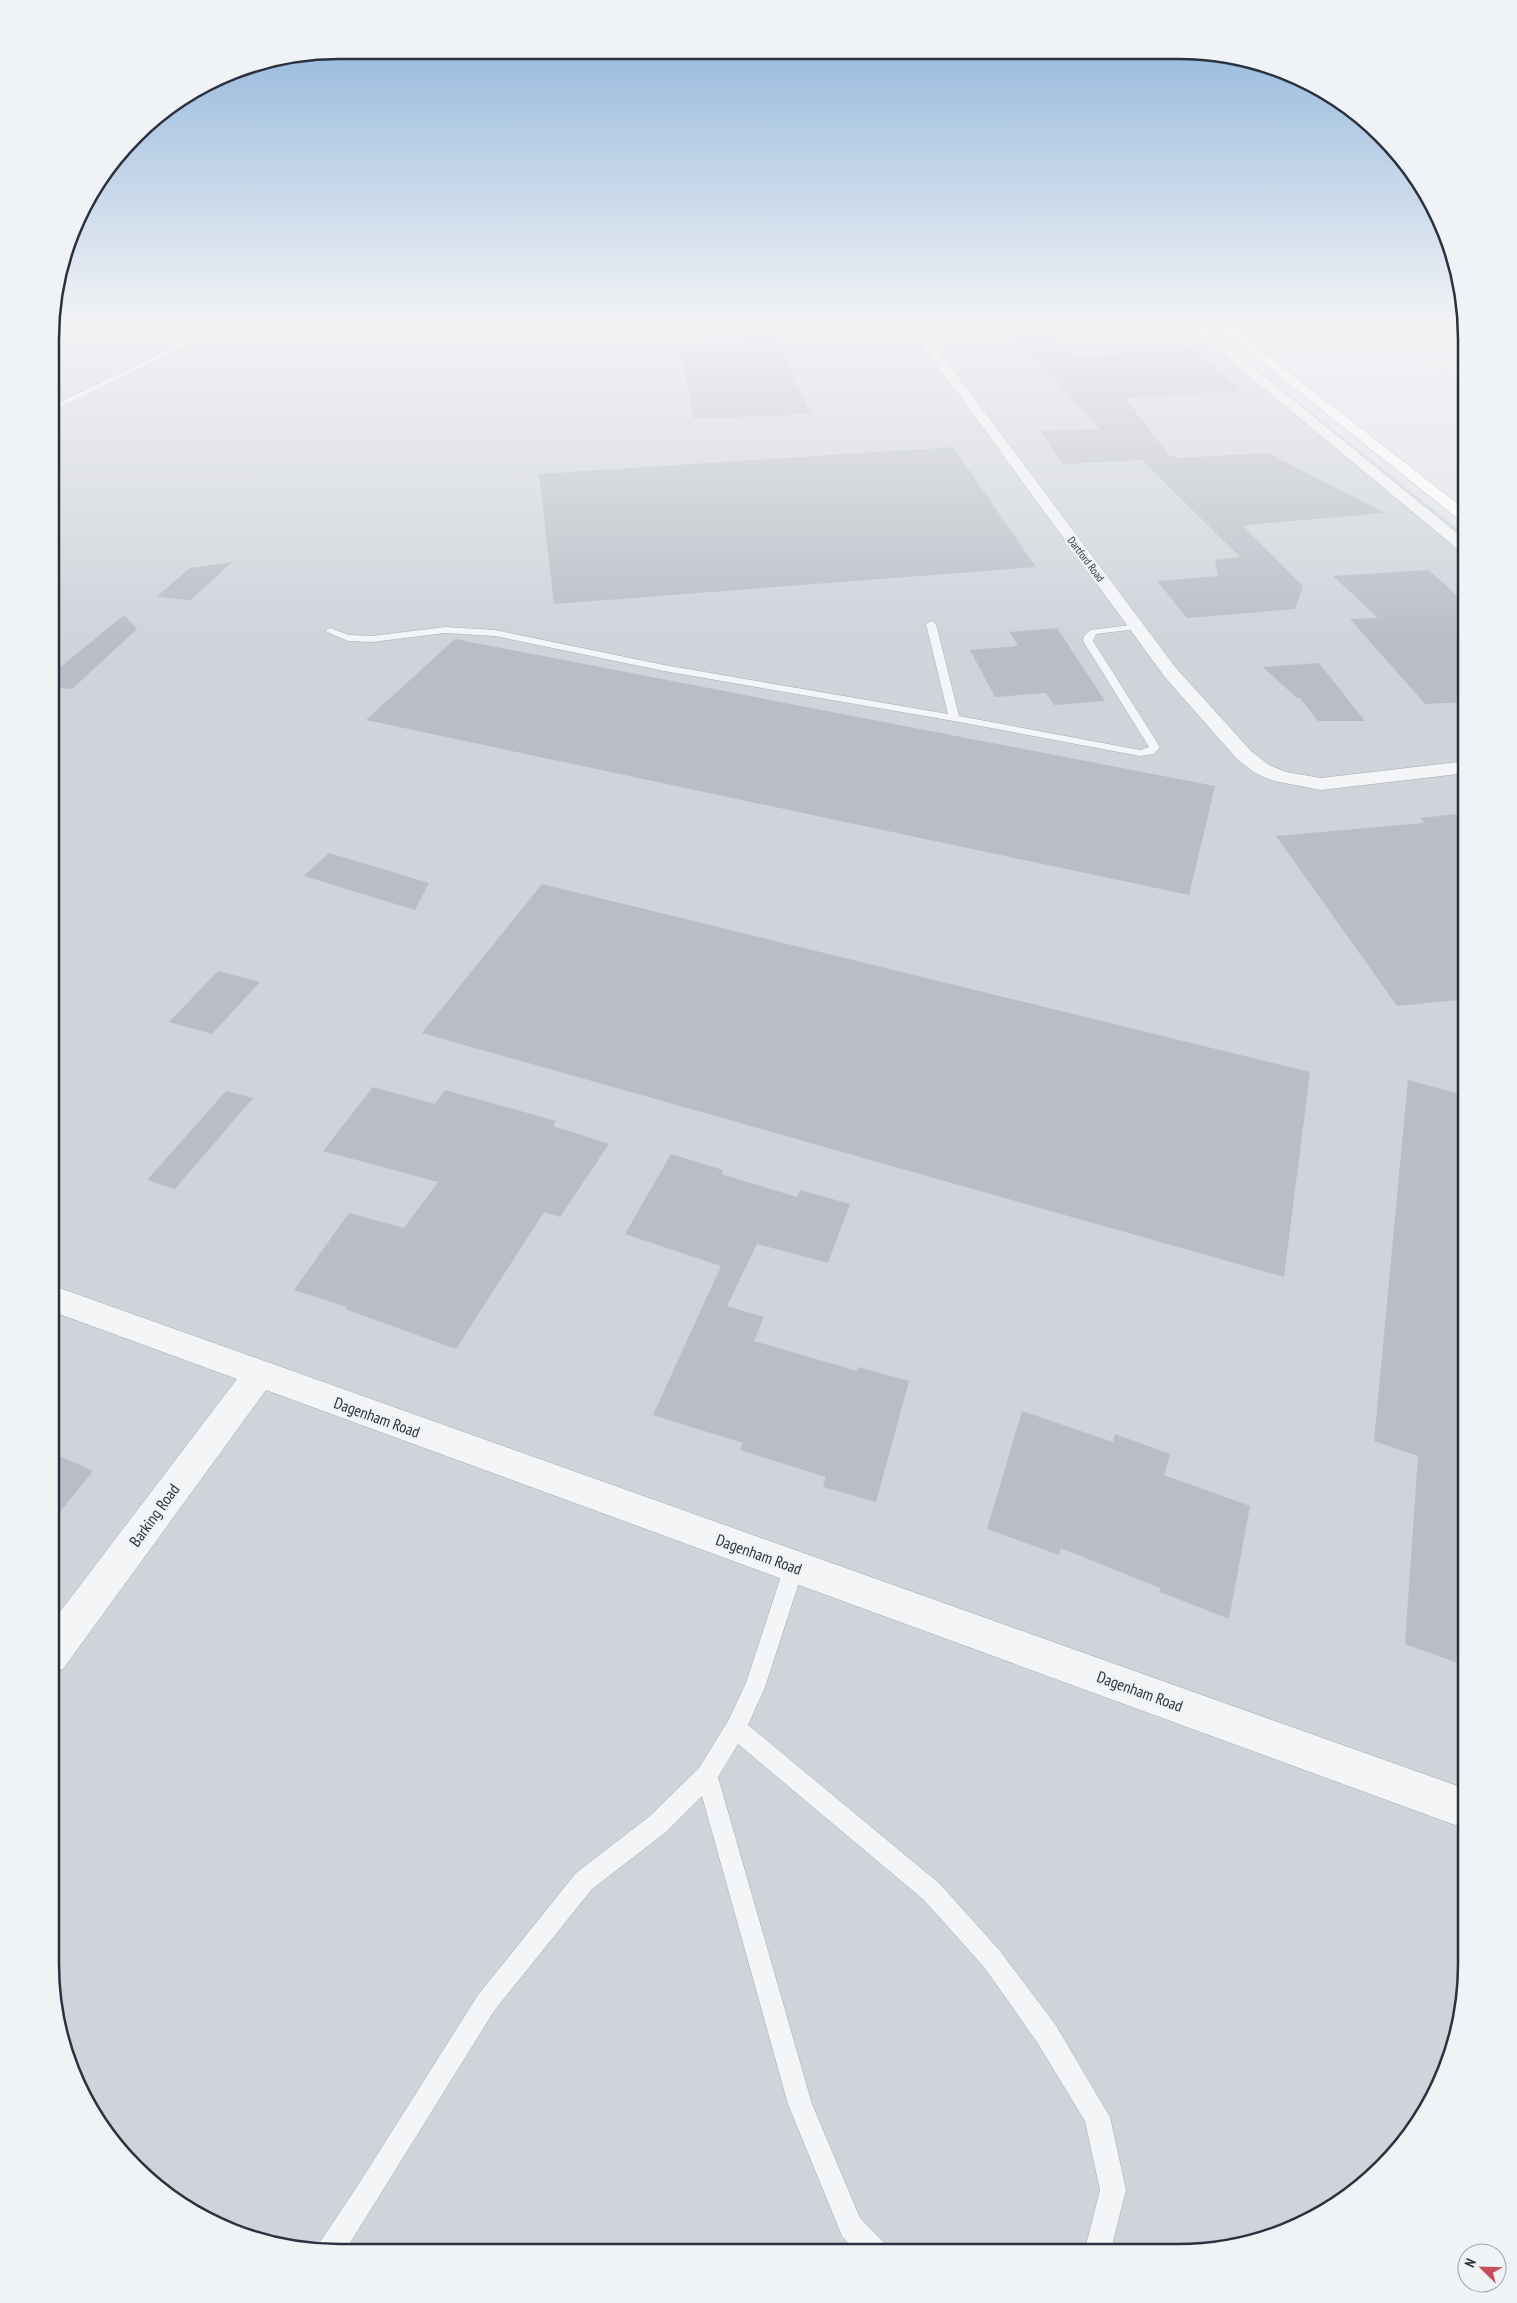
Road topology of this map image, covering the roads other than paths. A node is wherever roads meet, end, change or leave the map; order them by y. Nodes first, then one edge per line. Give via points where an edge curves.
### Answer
1 (991, 429) edge
2 (1321, 429) edge
3 (1354, 429) edge
4 (1458, 511) edge
5 (1458, 542) edge
6 (931, 624) dead end
7 (1136, 626) junction
8 (330, 631) dead end
9 (954, 718) junction
10 (1458, 768) edge
11 (59, 1301) edge
12 (258, 1374) junction
13 (794, 1567) junction
14 (59, 1644) edge
15 (734, 1728) junction
16 (707, 1776) junction
17 (1458, 1806) edge
18 (334, 2244) edge
19 (867, 2244) edge
20 (1099, 2244) edge

1 - 7 street, Dartford Road
2 - 5 street
3 - 4 main road
6 - 9 lane
7 - 9 lane via 1093,632 1088,641 1151,741 1154,747 1150,752
7 - 10 street, Dartford Road via 1170,672 1244,755 1262,770 1321,784
8 - 9 lane via 348,638 372,639 444,630 495,633 664,668
11 - 12 street, Dagenham Road
12 - 13 street, Dagenham Road
12 - 14 street, Barking Road
13 - 15 lane via 754,1687
13 - 17 street, Dagenham Road
15 - 16 lane
15 - 20 lane via 932,1892 992,1959 1046,2033 1096,2117 1113,2190
16 - 18 lane via 658,1824 584,1881 486,2003
16 - 19 lane via 800,2104 851,2227

